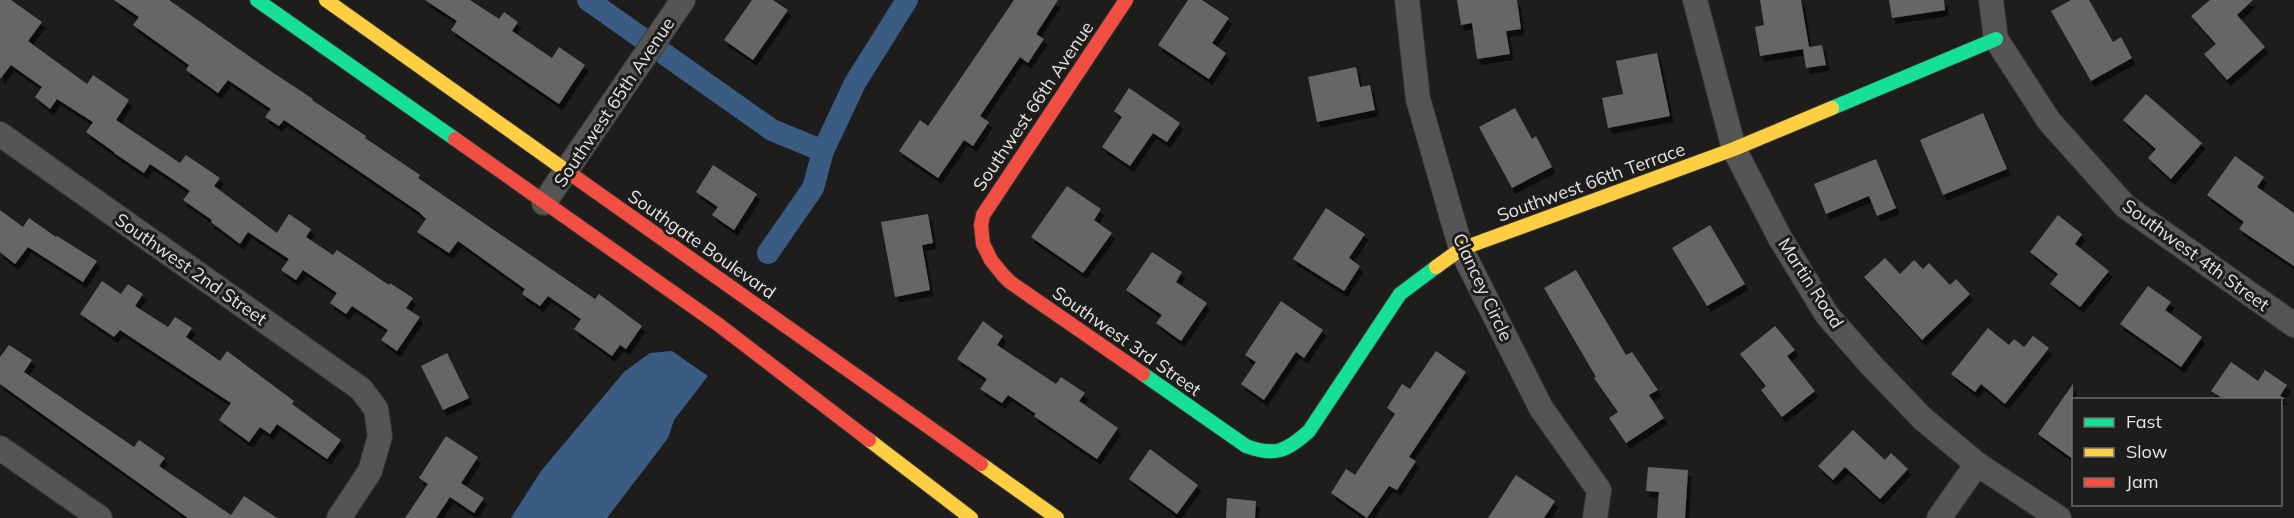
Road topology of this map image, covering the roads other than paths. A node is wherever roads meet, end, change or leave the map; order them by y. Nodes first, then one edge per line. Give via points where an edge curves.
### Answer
1 (257, 0) edge
2 (326, 0) edge
3 (682, 0) edge
4 (1126, 0) edge
5 (1407, 0) edge
6 (1695, 0) edge
7 (1991, 0) edge
8 (1996, 39) junction
9 (0, 134) edge
10 (1734, 149) junction
11 (567, 170) junction
12 (544, 203) junction
13 (981, 236) joint
14 (1461, 249) junction
15 (2294, 325) edge
16 (0, 448) edge
17 (1272, 454) joint
18 (1977, 464) junction
19 (100, 518) edge
20 (339, 518) edge
21 (971, 518) edge
22 (1057, 518) edge
23 (1595, 518) edge
24 (1940, 518) edge
25 (2059, 518) edge

1 - 12 main road
2 - 11 main road, Southgate Boulevard
3 - 11 street, Southwest 65th Avenue
4 - 13 main road, Southwest 66th Avenue via 983,214
5 - 14 street, Clancey Circle via 1418,99
6 - 10 street, Martin Road
7 - 8 street, Southwest 4th Street
8 - 10 main road, Southwest 66th Terrace
8 - 15 street, Southwest 4th Street via 2049,121 2125,206
9 - 20 street, Southwest 2nd Street via 361,389 376,409 380,436 370,471
10 - 14 main road, Southwest 66th Terrace
10 - 18 street, Martin Road via 1780,238 1827,315 1923,418
11 - 12 street, Southwest 65th Avenue
11 - 22 main road, Southgate Boulevard
12 - 21 main road via 719,325
13 - 17 main road, Southwest 3rd Street via 988,259 1010,282 1246,446
14 - 17 main road, Southwest 66th Terrace via 1400,294 1309,431 1292,446
14 - 23 street, Clancey Circle via 1541,408 1599,489
16 - 19 street
18 - 24 street
18 - 25 street, Martin Road

